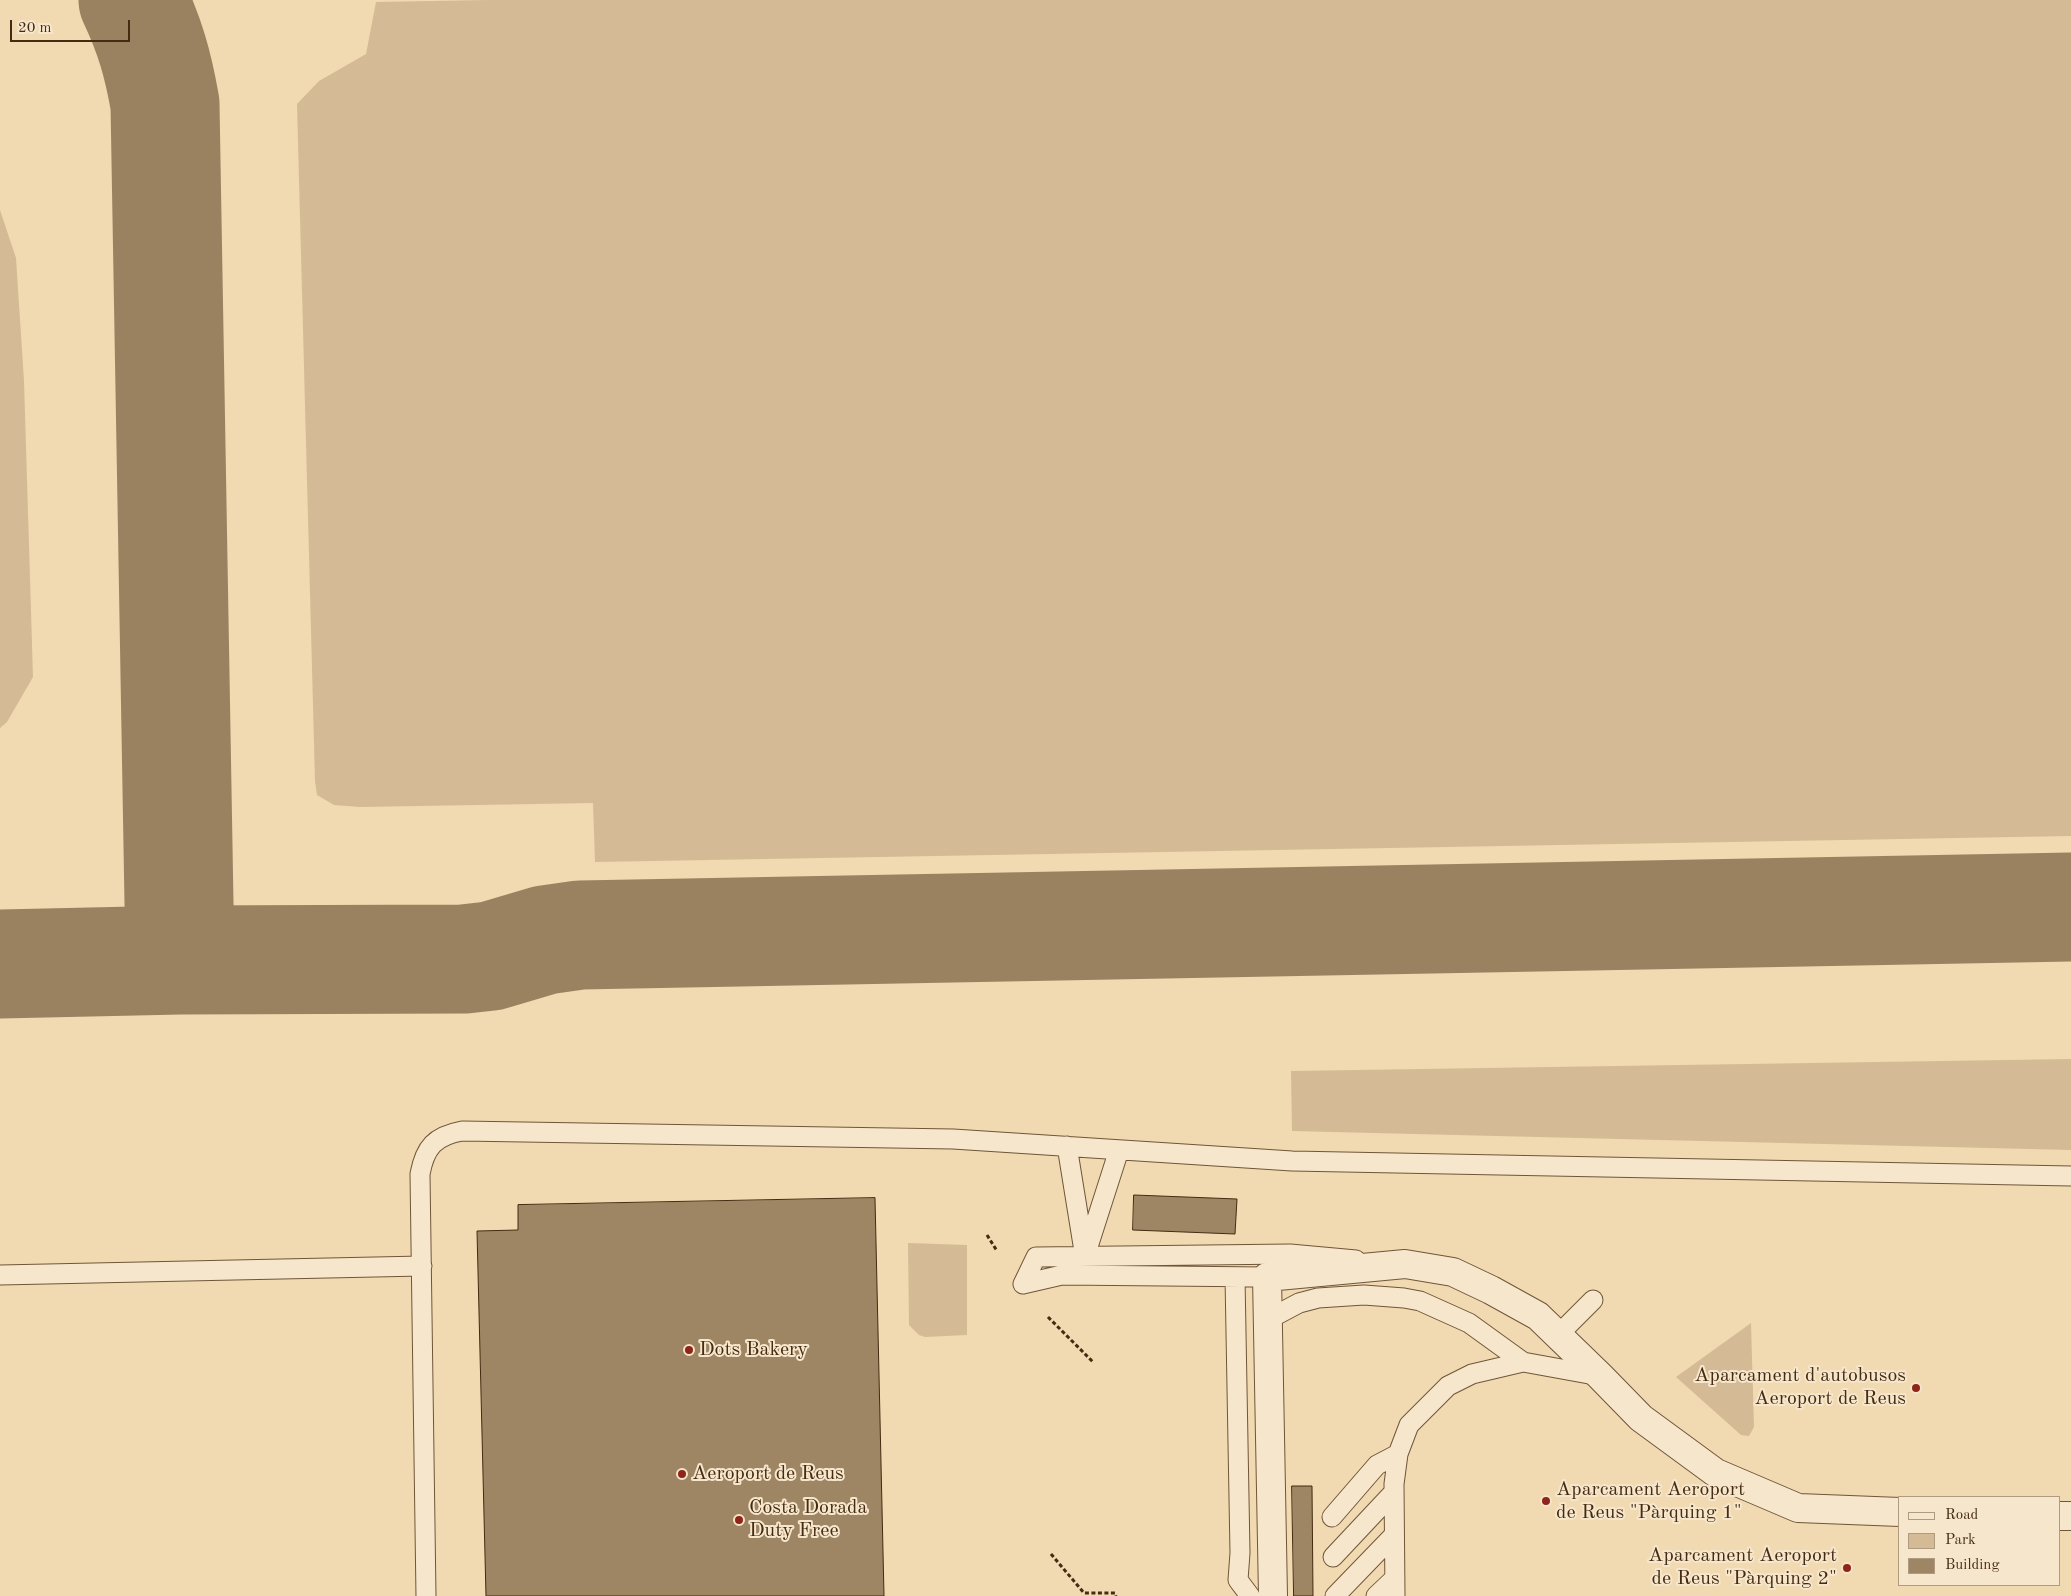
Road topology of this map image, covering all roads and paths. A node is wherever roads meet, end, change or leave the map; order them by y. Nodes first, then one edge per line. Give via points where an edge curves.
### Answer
1 (1068, 1146) junction
2 (1120, 1150) junction
3 (2071, 1176) edge
4 (987, 1235) dead end
5 (997, 1252) dead end
6 (1085, 1256) junction
7 (1405, 1264) junction
8 (422, 1266) junction
9 (0, 1275) edge
10 (1235, 1277) junction
11 (1267, 1277) junction
12 (1593, 1300) dead end
13 (1048, 1317) dead end
14 (1267, 1320) junction
15 (1558, 1336) junction
16 (1523, 1362) junction
17 (1094, 1363) dead end
18 (1600, 1376) junction
19 (1398, 1454) junction
20 (1394, 1492) junction
21 (1898, 1512) edge
22 (1332, 1516) dead end
23 (1394, 1535) junction
24 (1051, 1554) dead end
25 (1333, 1556) dead end
26 (1395, 1587) edge
27 (426, 1596) edge
28 (1116, 1596) edge
29 (1250, 1596) edge
30 (1273, 1596) edge
31 (1335, 1596) edge
32 (1376, 1596) edge

1 - 2 lane
1 - 6 lane
1 - 8 lane via 944,1139 449,1133 428,1148 422,1160
2 - 3 lane via 1292,1161
2 - 6 lane
4 - 5 path
6 - 7 lane via 1290,1254
6 - 10 lane via 1036,1257 1023,1284 1062,1275
7 - 11 street
7 - 15 street via 1453,1272 1538,1316
8 - 9 lane
8 - 27 lane
10 - 11 lane
10 - 29 lane via 1238,1580
11 - 14 street
12 - 15 lane
13 - 17 path
14 - 16 lane via 1299,1303 1318,1298 1364,1295 1404,1298 1420,1301 1469,1323
14 - 30 street
15 - 18 street
16 - 18 lane
16 - 19 lane via 1472,1374 1448,1386 1409,1425
18 - 21 street via 1641,1418 1716,1473 1798,1508
19 - 20 lane
19 - 22 lane via 1378,1465
20 - 23 lane
20 - 25 lane
23 - 26 lane
23 - 31 lane
24 - 28 path via 1084,1593 1114,1593
26 - 32 lane

